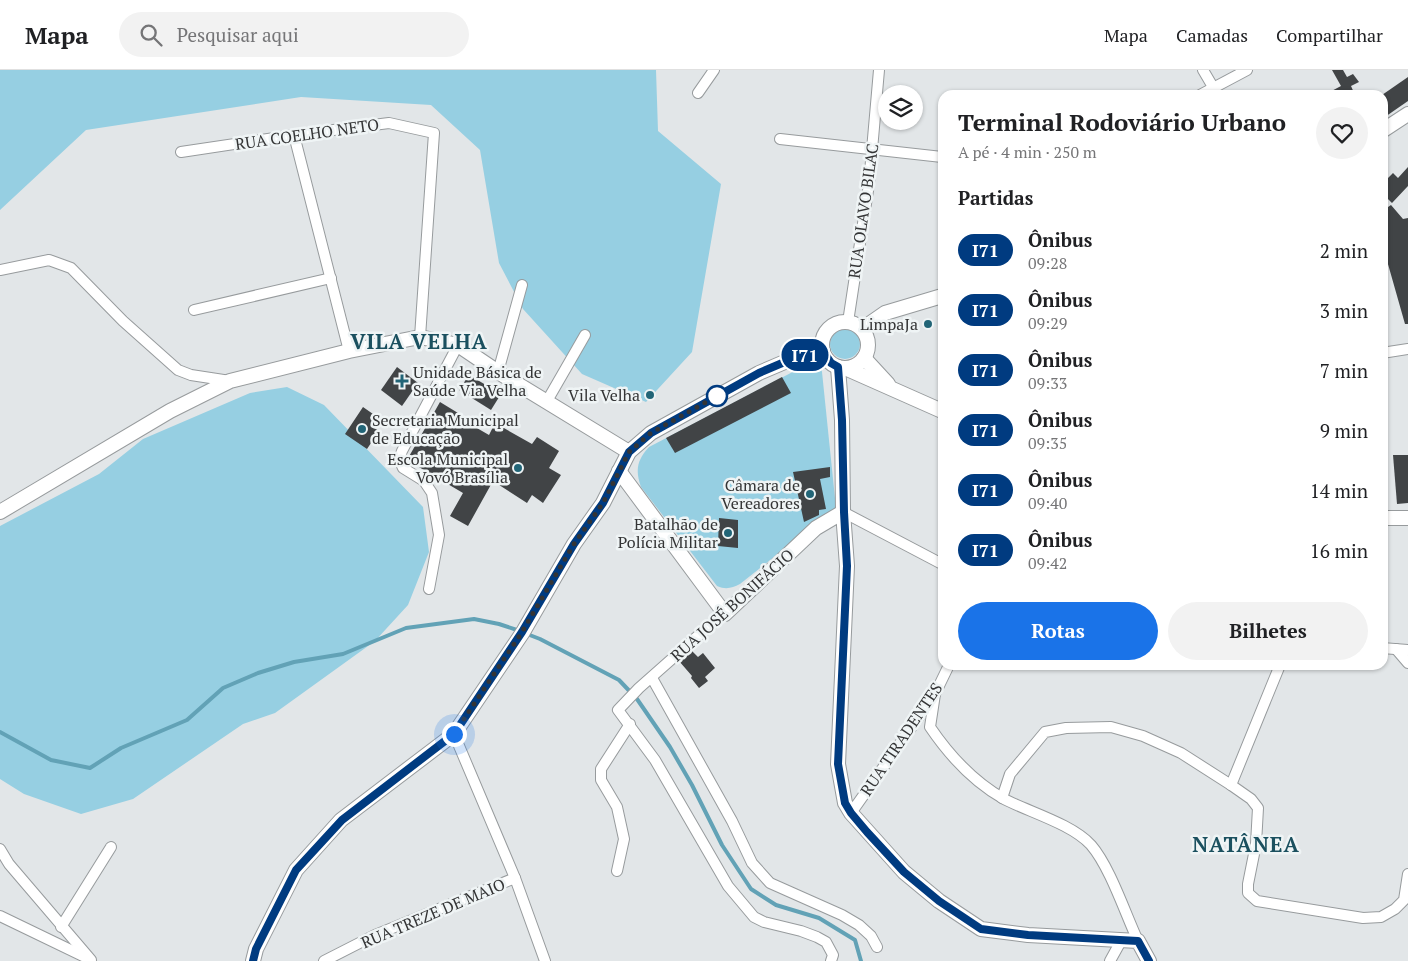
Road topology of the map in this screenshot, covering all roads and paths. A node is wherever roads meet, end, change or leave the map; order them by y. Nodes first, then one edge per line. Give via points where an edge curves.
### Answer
1 (714, 70) edge
2 (879, 70) edge
3 (1203, 70) edge
4 (1247, 70) edge
5 (1213, 87) junction
6 (1208, 90) edge
7 (698, 93) dead end
8 (1408, 114) edge
9 (1388, 127) edge
10 (294, 134) junction
11 (780, 139) dead end
12 (872, 149) junction
13 (181, 152) dead end
14 (938, 157) edge
15 (0, 270) edge
16 (330, 278) junction
17 (522, 285) dead end
18 (938, 297) edge
19 (194, 310) dead end
20 (848, 322) junction
21 (862, 329) junction
22 (585, 336) dead end
23 (420, 337) junction
24 (458, 346) junction
25 (1408, 349) edge
26 (349, 351) junction
27 (823, 351) junction
28 (1388, 352) edge
29 (864, 358) junction
30 (841, 367) junction
31 (498, 372) junction
32 (230, 381) junction
33 (892, 388) junction
34 (546, 401) junction
35 (938, 409) edge
36 (629, 452) junction
37 (619, 471) junction
38 (0, 512) edge
39 (844, 512) junction
40 (1388, 518) edge
41 (1408, 518) edge
42 (938, 562) edge
43 (429, 589) dead end
44 (725, 614) junction
45 (1388, 648) edge
46 (1396, 649) junction
47 (1408, 650) edge
48 (1408, 663) edge
49 (947, 670) edge
50 (1278, 670) edge
51 (652, 678) junction
52 (935, 694) junction
53 (630, 724) junction
54 (454, 734) junction
55 (1231, 785) junction
56 (1002, 798) junction
57 (851, 813) junction
58 (111, 848) dead end
59 (0, 849) edge
60 (617, 872) dead end
61 (1408, 874) edge
62 (515, 878) junction
63 (0, 916) edge
64 (62, 927) junction
65 (1121, 941) junction
66 (1138, 941) junction
67 (877, 947) dead end
68 (92, 960) edge
69 (253, 961) edge
70 (324, 961) edge
71 (545, 961) edge
72 (832, 961) edge
73 (1110, 961) edge
74 (1149, 961) edge

1 - 7 street
2 - 12 street, RUA OLAVO BILAC
3 - 5 street
4 - 5 street
5 - 6 street
8 - 9 street
10 - 13 street, RUA COELHO NETO
10 - 16 street
10 - 23 street, RUA COELHO NETO via 388,123 434,133
11 - 12 street
12 - 14 street
12 - 20 street, RUA OLAVO BILAC
15 - 32 street via 49,260 71,268 178,370
16 - 19 street
16 - 26 street
17 - 31 street
18 - 21 street via 885,313
20 - 21 street
20 - 27 street via 833,325 827,330 823,336
21 - 29 street via 868,343
22 - 34 street
23 - 24 street
23 - 26 street
24 - 31 street
24 - 43 street via 399,459 403,468 424,481 432,493 439,536
25 - 28 street
26 - 32 street
27 - 30 street via 831,363
27 - 36 street via 794,358 759,373 651,433
29 - 30 street via 859,364
29 - 33 street
30 - 33 street
30 - 39 street
31 - 34 street
32 - 38 street via 170,411
33 - 35 street
34 - 36 street
36 - 37 street
37 - 44 street
37 - 54 street via 603,503
39 - 42 street
39 - 44 street, RUA JOSÉ BONIFÁCIO via 816,528
39 - 57 street via 847,566 838,764 845,803
40 - 41 street
44 - 51 street, RUA JOSÉ BONIFÁCIO
45 - 46 street
46 - 47 street
46 - 48 street
49 - 52 street, RUA TIRADENTES
50 - 55 street
51 - 53 street, RUA JOSÉ BONIFÁCIO via 618,710
51 - 67 street via 752,863 770,883 842,915 859,926 871,936
52 - 56 street via 930,727 946,750
52 - 57 street, RUA TIRADENTES
53 - 60 street via 601,769 601,780 617,807 624,839
53 - 72 street via 655,760 728,886 754,917 826,942 833,955
54 - 62 street
54 - 69 street via 342,820 296,870
55 - 56 street via 1181,753 1143,736 1111,727 1066,728 1045,732 1010,774
55 - 61 street via 1258,808 1256,844 1248,884 1248,893 1257,901 1363,918 1382,917 1404,900
56 - 66 street via 1065,826 1090,845 1108,873
57 - 65 street via 904,872 981,929
58 - 64 street
59 - 64 street
62 - 70 street, RUA TREZE DE MAIO via 375,935
62 - 71 street
63 - 68 street
64 - 68 street
65 - 66 street
65 - 73 street
66 - 74 street

